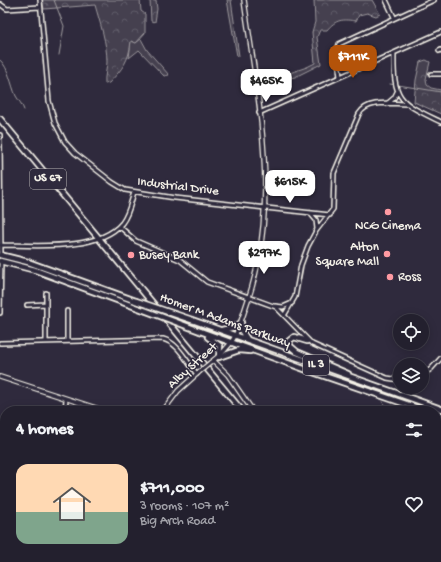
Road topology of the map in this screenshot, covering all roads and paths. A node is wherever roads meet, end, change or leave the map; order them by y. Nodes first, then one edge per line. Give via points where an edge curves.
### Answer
1 (40, 0) edge
2 (244, 0) edge
3 (386, 0) edge
4 (434, 0) edge
5 (0, 4) edge
6 (40, 7) junction
7 (394, 18) junction
8 (441, 32) edge
9 (394, 53) junction
10 (431, 74) dead end
11 (441, 74) edge
12 (340, 77) junction
13 (397, 92) junction
14 (385, 104) junction
15 (407, 104) junction
16 (260, 113) junction
17 (0, 119) edge
18 (441, 122) edge
19 (0, 135) edge
20 (134, 192) junction
21 (266, 208) junction
22 (310, 213) junction
23 (330, 215) junction
24 (119, 226) junction
25 (317, 229) junction
26 (98, 238) junction
27 (0, 245) edge
28 (1, 256) edge
29 (1, 261) edge
30 (46, 293) dead end
31 (249, 297) junction
32 (292, 303) junction
33 (46, 304) junction
34 (27, 305) dead end
35 (272, 305) junction
36 (67, 311) dead end
37 (0, 313) edge
38 (284, 314) junction
39 (241, 323) junction
40 (188, 326) junction
41 (218, 330) junction
42 (236, 336) junction
43 (46, 341) junction
44 (67, 341) junction
45 (248, 341) junction
46 (307, 341) junction
47 (0, 342) edge
48 (232, 343) junction
49 (259, 353) junction
50 (219, 357) junction
51 (441, 358) edge
52 (212, 362) junction
53 (429, 370) edge
54 (198, 373) junction
55 (0, 377) edge
56 (393, 379) edge
57 (66, 399) junction
58 (413, 400) junction
59 (65, 406) edge
60 (88, 406) edge
61 (167, 406) edge
62 (238, 406) edge
63 (250, 406) edge
64 (412, 406) edge
65 (432, 406) edge
66 (236, 562) edge
67 (248, 562) edge

1 - 6 street, Industrial Drive
2 - 16 street, Alby Street
3 - 7 street
4 - 7 street
5 - 6 street via 7,9
6 - 20 street, Industrial Drive via 49,101 58,130 81,159 122,188
7 - 12 street via 339,44 337,51
8 - 9 street
9 - 12 street
9 - 13 street
10 - 11 street
12 - 16 street
13 - 14 street via 392,101
13 - 15 street
14 - 15 street
14 - 23 street via 367,106 359,114 334,173 333,206
15 - 18 street
16 - 21 street, Alby Street via 265,159
17 - 26 main road, US 67
19 - 27 street
20 - 21 street, Industrial Drive
20 - 24 street via 127,214
21 - 22 street, Industrial Drive
21 - 31 street, Alby Street via 261,252
22 - 23 street, Industrial Drive
22 - 25 street via 316,220
23 - 25 street
24 - 26 street
24 - 31 street via 136,241 180,260 207,282
25 - 32 street via 301,265
26 - 27 street via 72,244
26 - 62 main road, US 67
27 - 28 street
28 - 29 street
28 - 41 main road, Homer M Adams Parkway / IL 3, bridge via 28,262
29 - 37 street
29 - 40 main road, Homer M Adams Parkway / IL 3, bridge via 35,270
30 - 33 street
31 - 35 street
31 - 39 street, Alby Street
32 - 35 street via 283,307
32 - 38 street
33 - 34 street
33 - 43 street
35 - 38 street
36 - 44 street
38 - 46 street
39 - 41 main road via 231,329
39 - 42 street, Alby Street
39 - 45 main road via 243,336
40 - 48 main road, Homer M Adams Parkway / IL 3, bridge
40 - 50 main road via 217,343 220,346
41 - 42 main road, Homer M Adams Parkway / IL 3
42 - 45 main road, Homer M Adams Parkway / IL 3
42 - 48 street, Alby Street
43 - 44 street
43 - 47 street
44 - 54 street via 163,339 177,347
45 - 58 main road, Homer M Adams Parkway / IL 3
46 - 56 street
46 - 58 main road via 294,338 290,341 290,346 297,352
48 - 49 main road, Homer M Adams Parkway / IL 3
48 - 50 street, Alby Street
49 - 50 main road via 239,350
49 - 64 main road, Homer M Adams Parkway / IL 3
50 - 52 street, Alby Street
51 - 53 street
52 - 54 street, Alby Street, bridge
52 - 63 street via 232,381
54 - 61 street, Alby Street via 178,391
55 - 57 street
57 - 59 street
57 - 60 street
58 - 65 main road, Homer M Adams Parkway / IL 3
66 - 67 street

